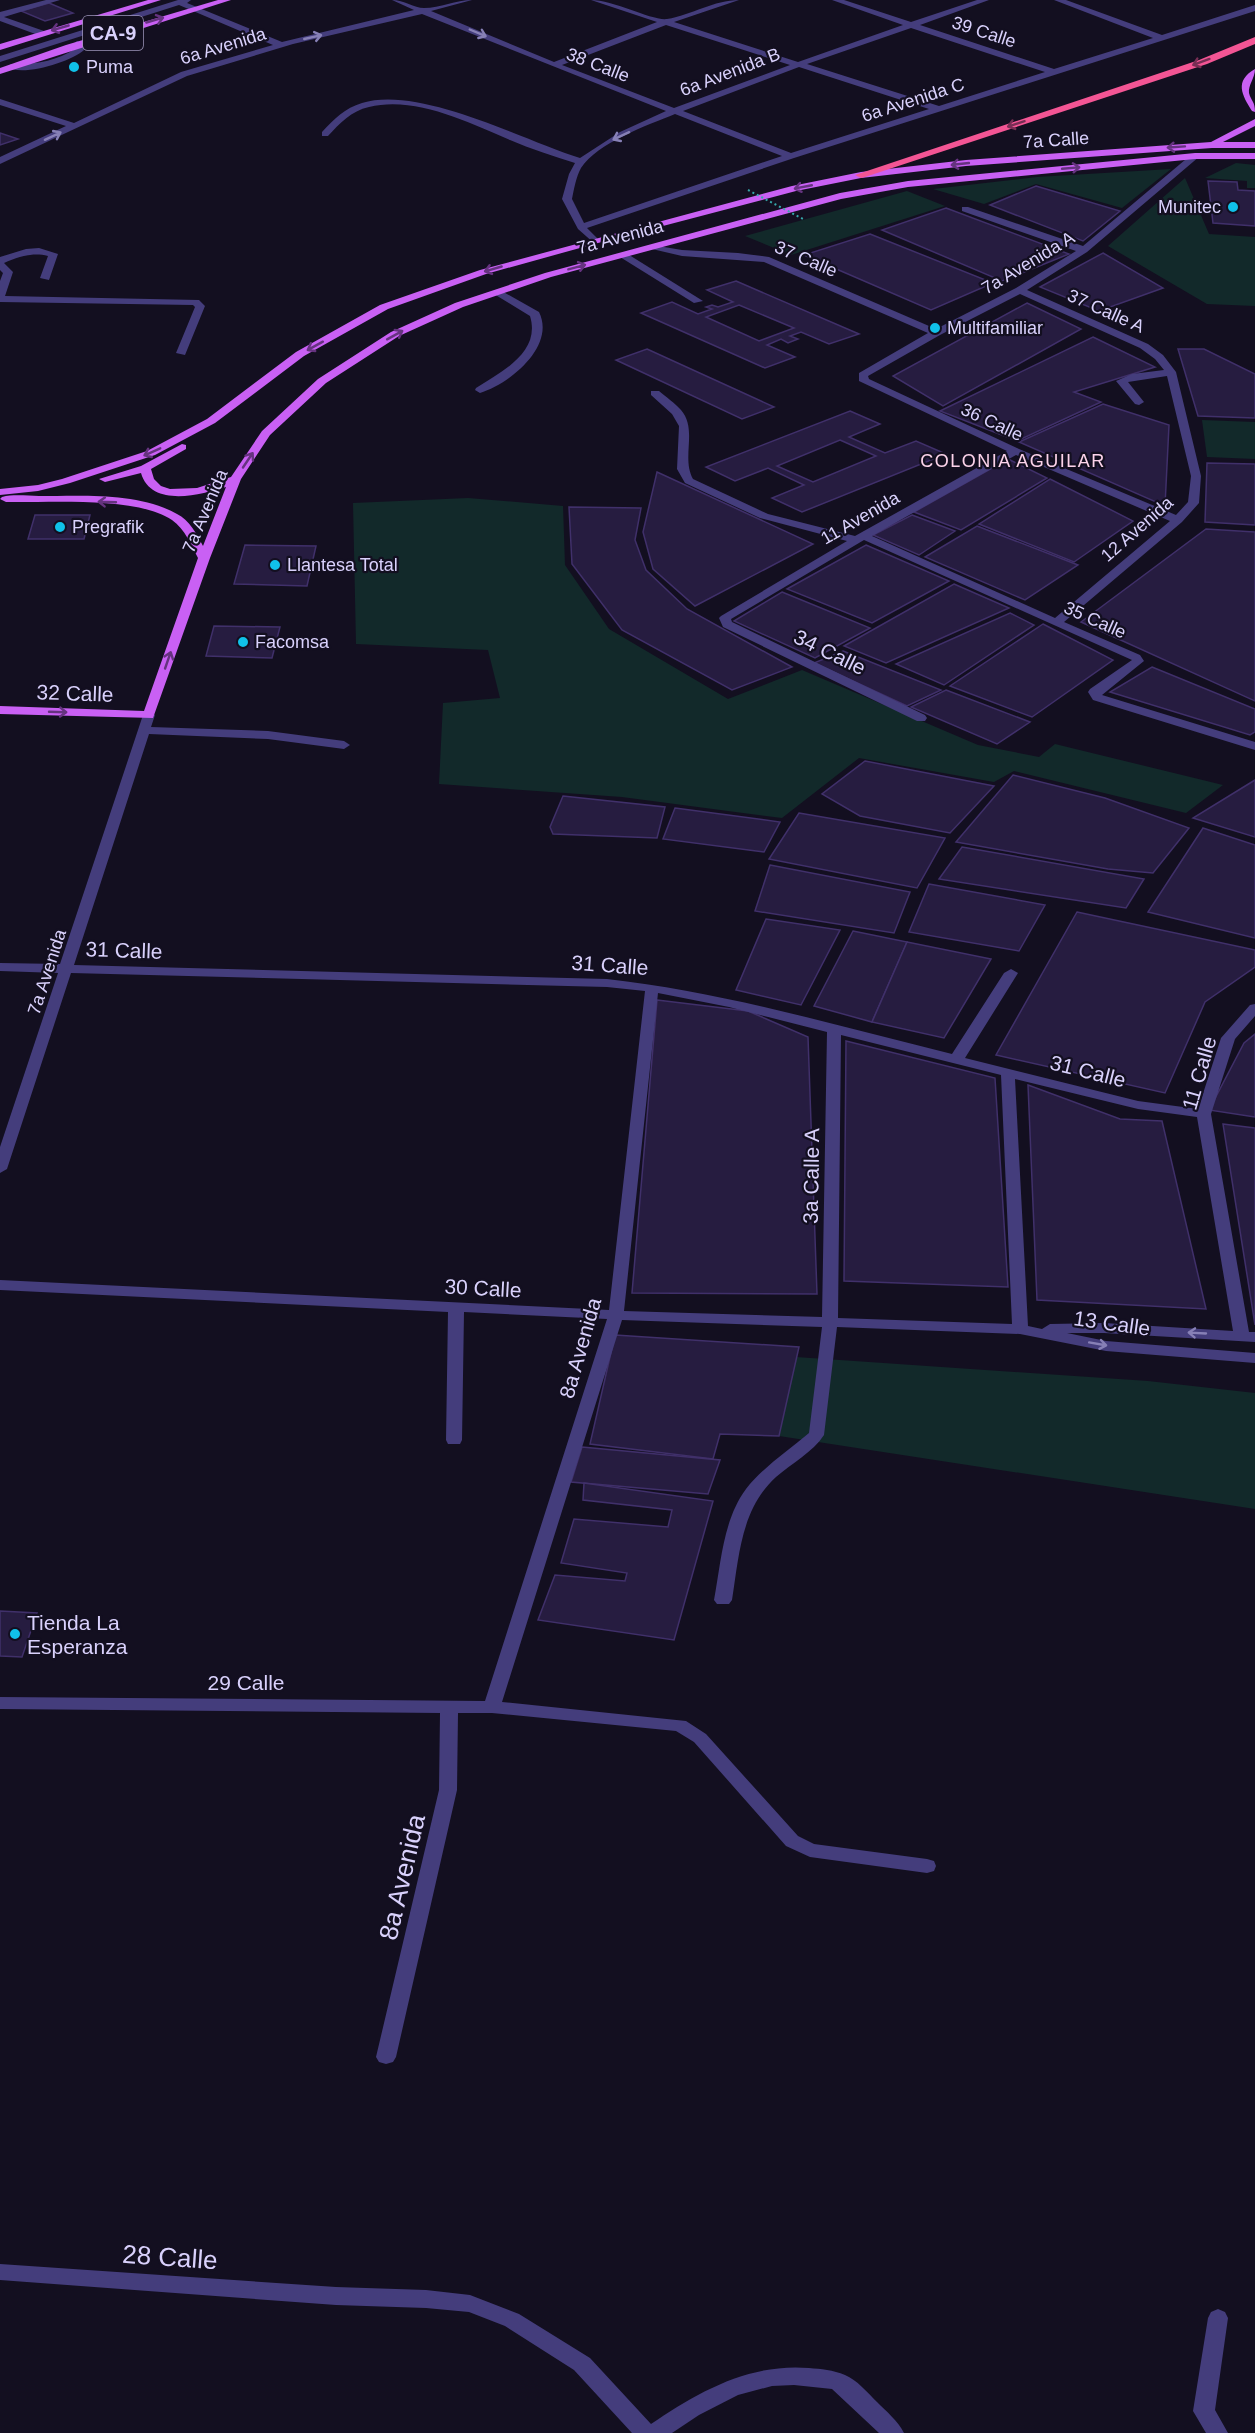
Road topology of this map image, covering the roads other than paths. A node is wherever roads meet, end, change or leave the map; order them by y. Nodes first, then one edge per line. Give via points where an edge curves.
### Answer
1 (56, 0) edge
2 (157, 0) edge
3 (227, 0) edge
4 (396, 0) edge
5 (468, 0) edge
6 (596, 0) edge
7 (735, 0) edge
8 (836, 0) edge
9 (986, 0) edge
10 (1058, 0) edge
11 (180, 1) edge
12 (1255, 8) edge
13 (195, 9) junction
14 (424, 11) junction
15 (0, 17) edge
16 (666, 22) junction
17 (910, 25) junction
18 (41, 33) junction
19 (1162, 38) junction
20 (1255, 40) edge
21 (77, 44) joint
22 (281, 45) junction
23 (0, 47) edge
24 (0, 58) edge
25 (797, 64) junction
26 (554, 65) junction
27 (12, 67) joint
28 (0, 71) edge
29 (1054, 72) junction
30 (1255, 72) edge
31 (0, 102) edge
32 (939, 109) junction
33 (1255, 109) edge
34 (674, 111) junction
35 (1255, 122) edge
36 (75, 126) junction
37 (325, 134) dead end
38 (1212, 145) junction
39 (1255, 145) edge
40 (791, 156) junction
41 (1195, 156) junction
42 (1255, 156) edge
43 (0, 161) edge
44 (581, 162) junction
45 (861, 175) junction
46 (908, 184) joint
47 (965, 209) dead end
48 (581, 226) junction
49 (595, 241) junction
50 (655, 247) junction
51 (1084, 250) junction
52 (622, 255) junction
53 (0, 261) edge
54 (0, 265) edge
55 (45, 278) dead end
56 (1020, 290) junction
57 (498, 292) junction
58 (0, 298) edge
59 (698, 301) dead end
60 (936, 333) junction
61 (181, 352) dead end
62 (1171, 372) junction
63 (863, 375) joint
64 (480, 390) dead end
65 (655, 393) dead end
66 (1139, 402) dead end
67 (211, 421) junction
68 (1015, 451) junction
69 (145, 468) junction
70 (236, 479) junction
71 (38, 488) junction
72 (0, 492) edge
73 (0, 499) edge
74 (1178, 520) junction
75 (859, 538) junction
76 (204, 558) junction
77 (725, 618) joint
78 (1057, 622) junction
79 (0, 710) edge
80 (149, 715) junction
81 (921, 718) dead end
82 (144, 730) junction
83 (344, 745) dead end
84 (1255, 746) edge
85 (0, 968) edge
86 (67, 969) junction
87 (1011, 973) dead end
88 (652, 988) junction
89 (1255, 1008) edge
90 (834, 1029) junction
91 (956, 1060) junction
92 (1008, 1073) junction
93 (1204, 1114) junction
94 (0, 1169) edge
95 (0, 1285) edge
96 (456, 1307) junction
97 (616, 1315) junction
98 (830, 1323) junction
99 (963, 1328) joint
100 (1020, 1329) junction
101 (1249, 1336) edge
102 (1255, 1358) edge
103 (454, 1440) dead end
104 (723, 1600) dead end
105 (0, 1703) edge
106 (448, 1706) junction
107 (492, 1707) junction
108 (927, 1866) dead end
109 (386, 2057) dead end
110 (0, 2272) edge
111 (1218, 2318) dead end
112 (645, 2433) edge
113 (655, 2433) edge
114 (893, 2433) edge
115 (1216, 2433) edge

1 - 15 street
2 -> 18 main road, CA-9
3 - 13 main road, CA-9
4 - 14 street, 38 Calle
5 - 14 street, 6a Avenida
6 - 16 street
7 - 16 street
8 - 17 street, 39 Calle
9 - 17 street, 6a Avenida B
10 - 19 street
11 - 13 street
11 - 24 street
12 - 19 street, 6a Avenida C
21 -> 13 main road, CA-9
13 - 22 street
22 -> 14 street, 6a Avenida
14 -> 26 street, 38 Calle
15 - 18 street
16 - 25 street
16 - 26 street
17 - 25 street, 6a Avenida B
17 - 29 street, 39 Calle
18 - 23 main road, CA-9
19 - 29 street, 6a Avenida C
20 -> 45 highway via 1203,62
21 - 27 street via 80,50 74,54 38,66
22 - 36 street, 6a Avenida via 184,74
25 - 32 street
25 - 34 street, 6a Avenida B
26 - 34 street, 38 Calle
27 - 28 main road
29 - 32 street, 6a Avenida C
30 - 33 main road via 1245,93
31 - 36 street
32 - 40 street, 6a Avenida C
34 - 40 street, 38 Calle
34 -> 44 street, 6a Avenida B via 610,141
35 - 38 main road
43 -> 36 street, 6a Avenida
37 - 44 street via 348,113 371,104 415,104 446,110
38 - 39 main road, 7a Calle
38 - 41 main road
38 -> 45 main road, 7a Calle via 966,163
40 - 48 street, 6a Avenida C
41 - 42 main road, 7a Calle
46 -> 41 main road, 7a Calle
41 - 51 street, 7a Avenida A
44 - 48 street via 574,171 567,199
45 -> 49 main road, 7a Avenida via 795,188
46 - 50 main road, 7a Avenida via 840,196
47 - 51 street
48 - 49 street
49 -> 67 main road, 7a Avenida via 483,272 384,307 300,354
50 - 52 main road, 7a Avenida
50 - 60 street, 37 Calle via 673,253 766,259
51 - 56 street, 7a Avenida A
57 -> 52 main road, 7a Avenida
52 - 59 street
53 - 55 street via 43,250 53,254
54 - 58 street via 8,272
56 - 60 street, 7a Avenida A
56 - 62 street, 37 Calle A via 1144,346
57 - 64 street via 535,314 536,341 525,359
70 -> 57 main road, 7a Avenida via 266,433 322,381 395,333
58 - 61 street via 195,302 200,306
60 - 63 street, 7a Avenida A
62 - 66 street via 1121,381
62 - 74 street, 12 Avenida via 1196,476 1193,503
63 - 68 street, 36 Calle via 864,381
65 - 75 street, 35 Calle via 677,412 684,426 682,469 689,481 764,516
67 - 69 main road via 182,447
67 -> 71 main road, 7a Avenida via 138,458
68 - 74 street, 36 Calle
68 - 75 street, 11 Avenida
69 - 70 main road via 149,482 170,492 205,491
69 - 71 main road via 108,478
70 - 76 main road, 7a Avenida
71 - 72 main road, 7a Avenida
76 -> 73 main road via 186,526 157,508 132,503
74 - 78 street, 12 Avenida
75 - 77 street, 11 Avenida
75 - 78 street, 35 Calle
80 -> 76 main road, 7a Avenida
77 - 81 street, 34 Calle via 727,624
78 - 84 street, 35 Calle via 1138,661 1094,692 1097,697
79 -> 80 main road, 32 Calle
80 - 82 street, 7a Avenida
82 - 83 street via 268,735
82 - 86 street, 7a Avenida
85 - 86 street, 31 Calle
86 - 88 street, 31 Calle via 607,983
86 - 94 street, 7a Avenida
87 - 91 street
88 - 90 street, 31 Calle
88 - 97 street, 8a Avenida
89 - 93 street, 11 Calle via 1228,1038
90 - 91 street, 31 Calle
90 - 98 street, 3a Calle A
91 - 92 street, 31 Calle
92 - 93 street, 31 Calle via 1138,1105
92 - 100 street
93 - 101 street, 11 Calle
95 - 96 street, 30 Calle
96 - 97 street, 30 Calle
96 - 103 street
97 - 98 street, 30 Calle
97 - 107 street, 8a Avenida
98 - 99 street, 30 Calle
98 - 104 street, 3a Calle A via 816,1435 747,1500
99 - 100 street, 13 Calle
101 -> 100 street via 1104,1328
100 -> 102 street, 13 Calle via 1106,1346
105 - 106 street, 29 Calle
106 - 107 street, 29 Calle
106 - 109 street, 8a Avenida via 448,1790
107 - 108 street, 29 Calle via 680,1725 700,1738 792,1841 810,1850
110 - 112 street, 28 Calle via 470,2304 512,2320 582,2364
111 - 115 street via 1204,2410
113 - 114 street via 693,2406 728,2388 775,2377 802,2376 839,2382

